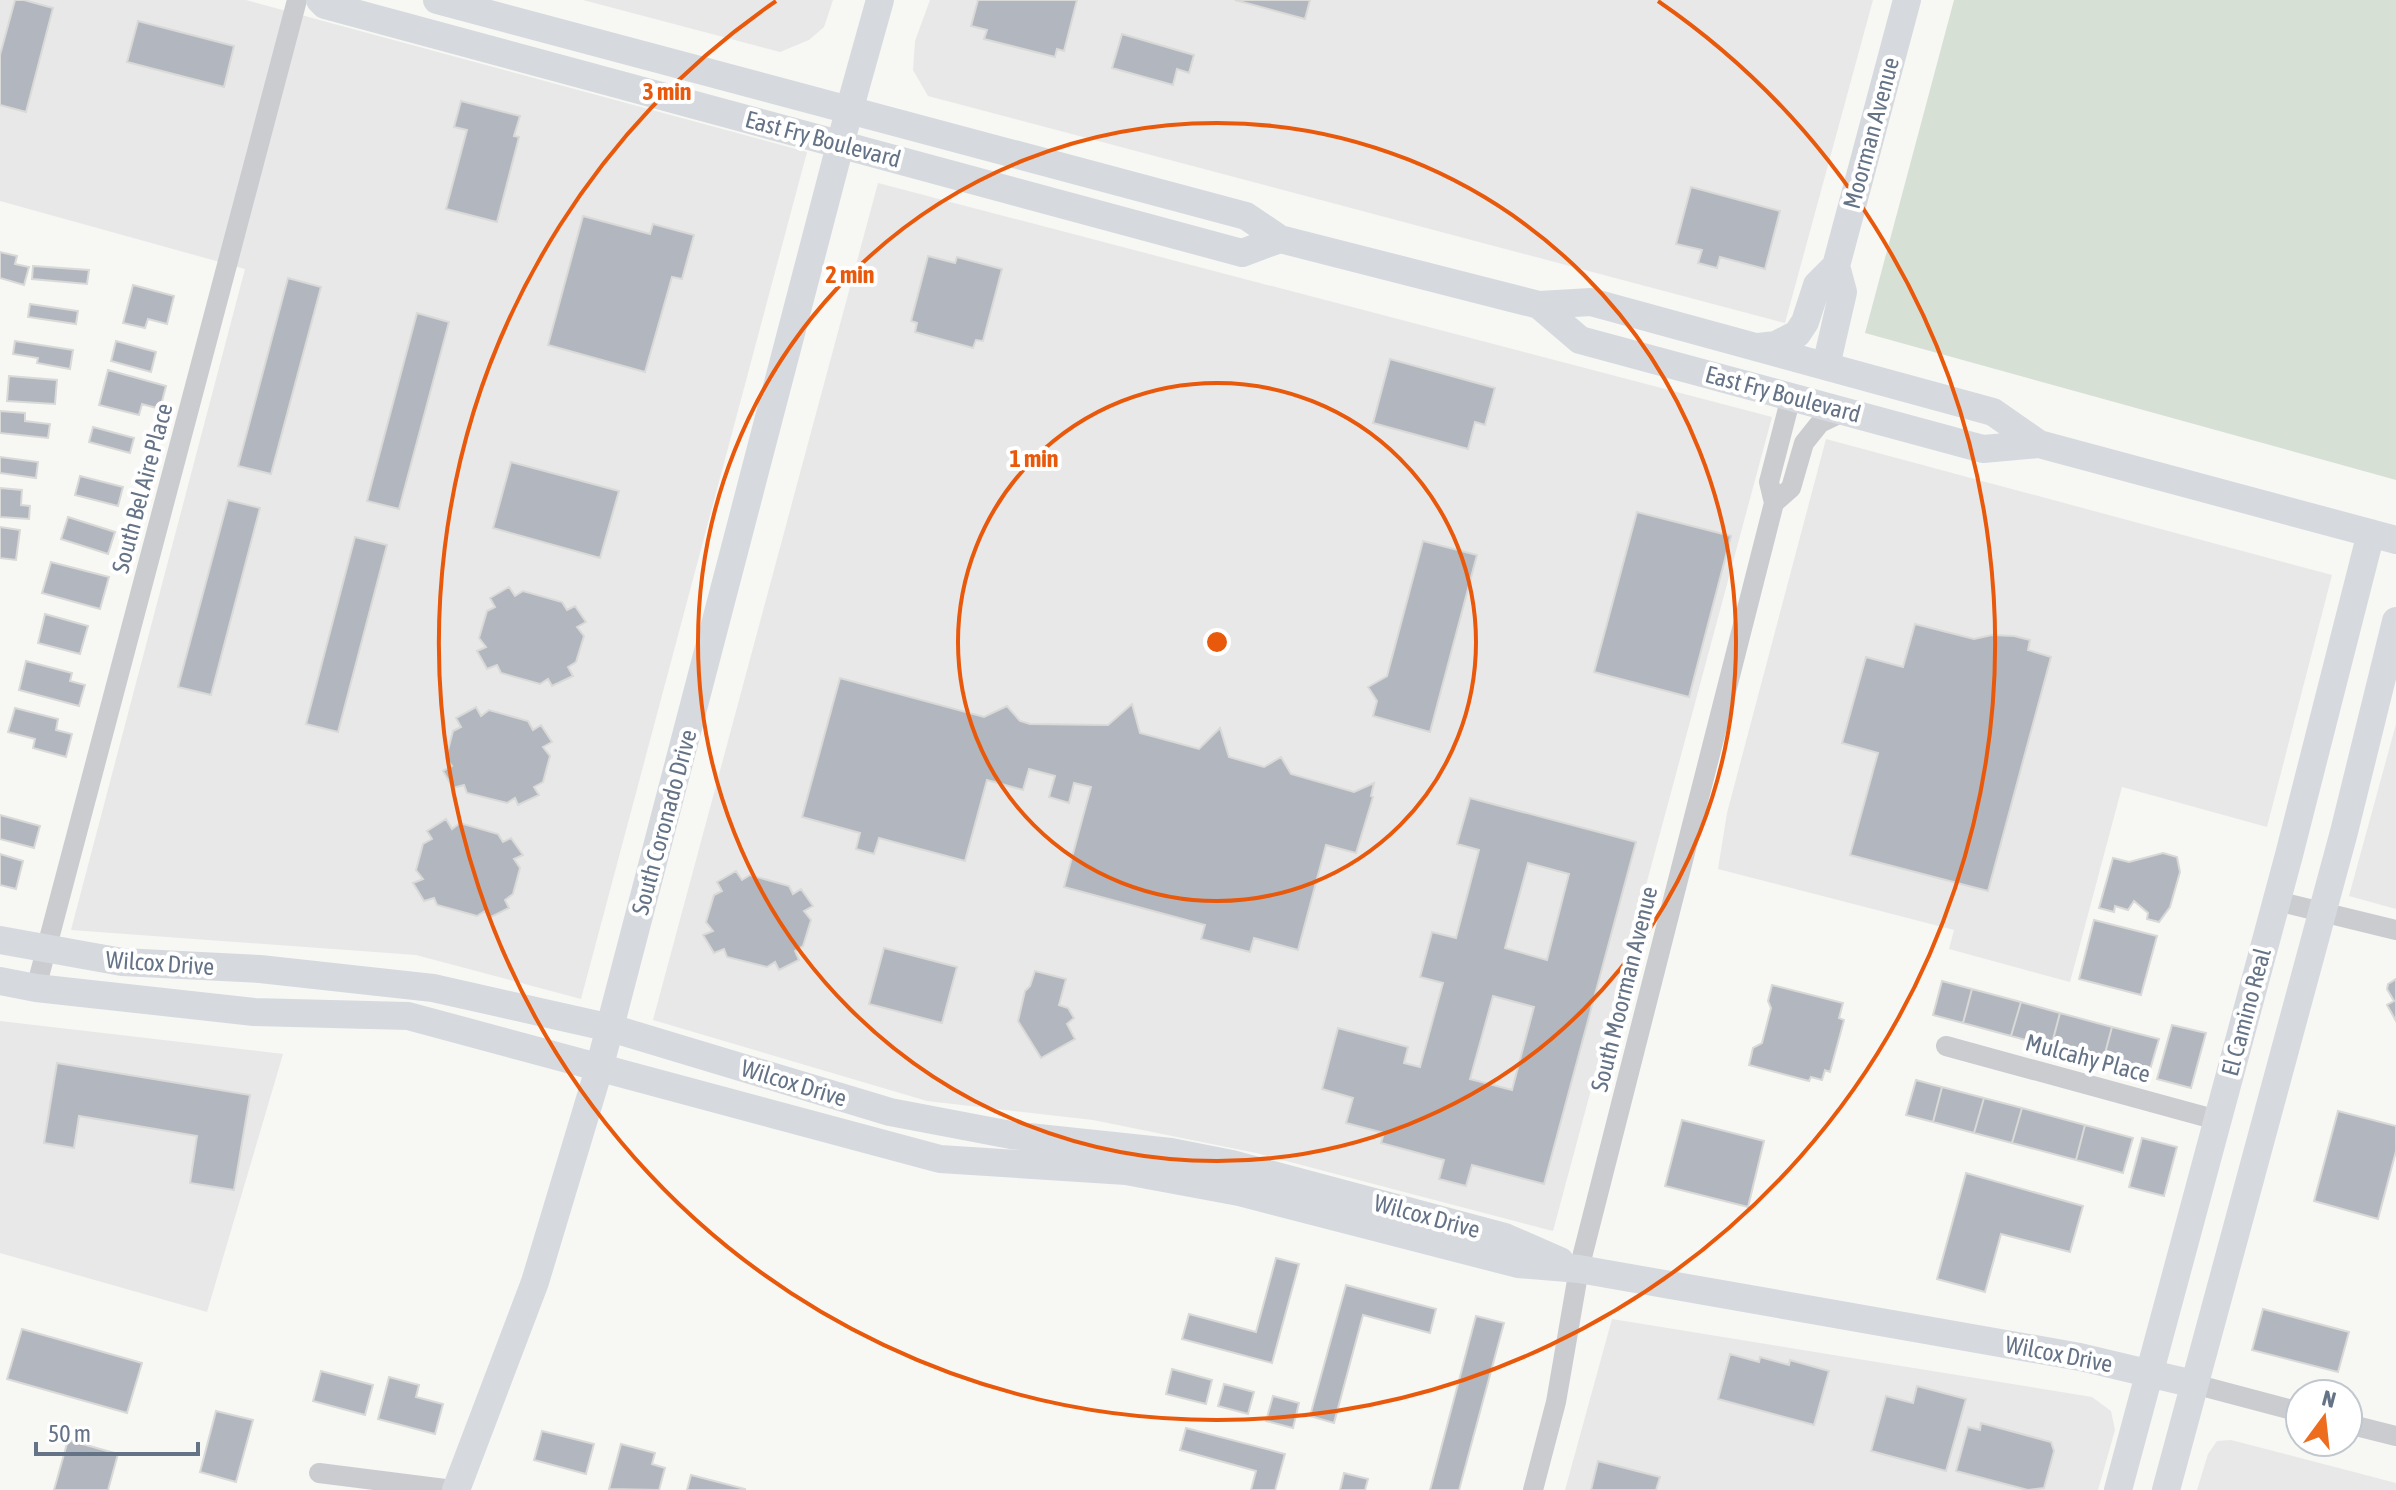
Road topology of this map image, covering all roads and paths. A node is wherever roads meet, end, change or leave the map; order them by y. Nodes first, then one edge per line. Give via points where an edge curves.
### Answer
1 (297, 0) edge
2 (320, 0) edge
3 (437, 0) edge
4 (880, 0) edge
5 (1907, 0) edge
6 (849, 111) junction
7 (840, 144) junction
8 (1280, 239) junction
9 (1836, 266) junction
10 (1539, 305) junction
11 (1758, 347) junction
12 (1826, 366) junction
13 (1791, 397) junction
14 (1845, 411) junction
15 (2039, 444) junction
16 (1774, 503) junction
17 (2384, 537) edge
18 (2396, 621) edge
19 (2277, 901) junction
20 (2322, 912) junction
21 (2396, 930) edge
22 (0, 940) edge
23 (47, 951) junction
24 (0, 981) edge
25 (36, 988) junction
26 (611, 1028) junction
27 (1946, 1046) dead end
28 (599, 1069) junction
29 (2217, 1120) junction
30 (1579, 1269) junction
31 (2149, 1373) junction
32 (2194, 1384) junction
33 (2284, 1408) edge
34 (2364, 1428) edge
35 (2396, 1436) edge
36 (319, 1473) dead end
37 (454, 1490) edge
38 (1533, 1490) edge
39 (2118, 1490) edge
40 (2166, 1490) edge

1 - 23 street, South Bel Aire Place
2 - 7 street, East Fry Boulevard
3 - 6 street, East Fry Boulevard
4 - 6 street, South Coronado Drive
5 - 9 street, Moorman Avenue
6 - 7 street, South Coronado Drive
6 - 8 street, East Fry Boulevard via 1246,216
7 - 8 street, East Fry Boulevard via 1242,253
7 - 26 street, South Coronado Drive
8 - 10 street, East Fry Boulevard
9 - 11 street, Moorman Avenue via 1817,285 1797,334
9 - 12 street, Moorman Avenue via 1843,292
10 - 11 street, East Fry Boulevard via 1591,302
10 - 13 street, East Fry Boulevard via 1580,340
11 - 12 street, East Fry Boulevard
12 - 15 street, East Fry Boulevard via 1993,412
13 - 14 street, East Fry Boulevard
13 - 16 street, South Moorman Avenue via 1769,482
14 - 15 street, East Fry Boulevard via 1983,449
14 - 16 street, South Moorman Avenue via 1820,423 1804,443 1791,488
15 - 17 street, East Fry Boulevard
16 - 30 street, South Moorman Avenue
17 - 19 street, El Camino Real
18 - 20 street, El Camino Real
19 - 20 street
19 - 29 street, El Camino Real
20 - 21 street
20 - 32 street, El Camino Real
22 - 23 street, Wilcox Drive
23 - 25 street, South Bel Aire Place
23 - 26 street, Wilcox Drive via 433,988
24 - 25 street, Wilcox Drive
25 - 28 street, Wilcox Drive via 254,1012 408,1016
26 - 28 street, South Coronado Drive
26 - 30 street, Wilcox Drive via 890,1112 1011,1135 1232,1164 1505,1237
27 - 29 street, Mulcahy Place
28 - 30 street, Wilcox Drive via 940,1159 1126,1171 1239,1192 1518,1264
28 - 37 street, South Coronado Drive via 535,1282
29 - 31 street, El Camino Real
30 - 31 street, Wilcox Drive
30 - 38 street, South Moorman Avenue via 1556,1402
31 - 32 street, Wilcox Drive
31 - 39 street, El Camino Real
32 - 33 street, Wilcox Drive
32 - 40 street, El Camino Real
34 - 35 street
36 - 37 street

